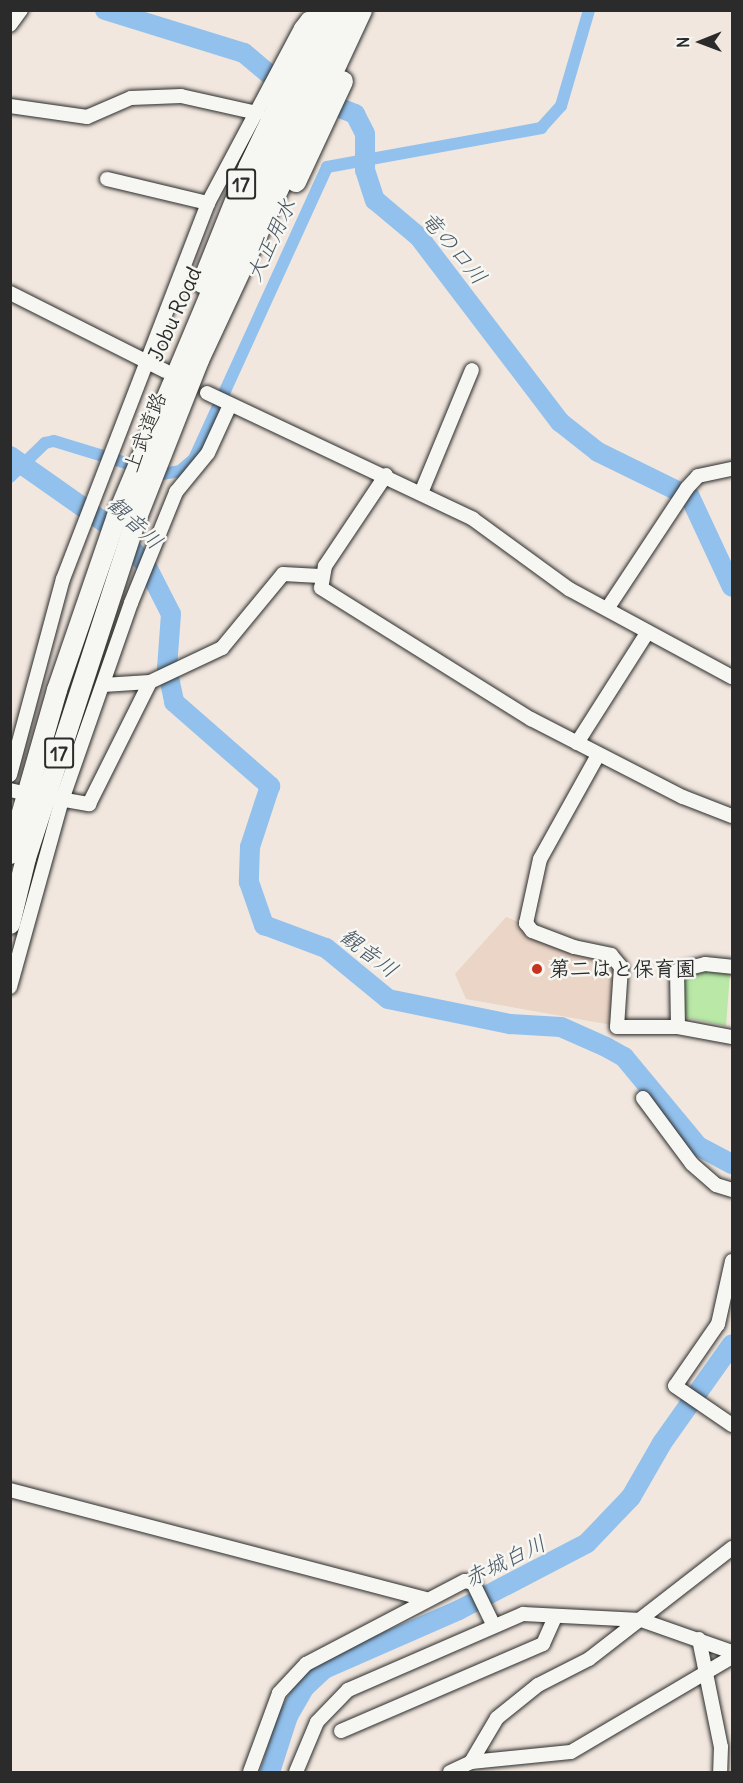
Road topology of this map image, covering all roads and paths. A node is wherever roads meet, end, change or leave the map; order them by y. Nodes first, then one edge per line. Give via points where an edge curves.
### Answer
1 (21, 10) edge
2 (345, 10) edge
3 (362, 10) edge
4 (375, 10) edge
5 (322, 15) edge
6 (10, 25) edge
7 (316, 93) junction
8 (10, 106) edge
9 (260, 107) junction
10 (309, 125) junction
11 (107, 179) dead end
12 (208, 203) junction
13 (10, 293) edge
14 (148, 362) junction
15 (171, 368) junction
16 (472, 370) dead end
17 (150, 460) junction
18 (732, 469) edge
19 (386, 475) junction
20 (421, 493) junction
21 (320, 576) junction
22 (104, 580) junction
23 (607, 609) junction
24 (647, 633) junction
25 (732, 677) edge
26 (155, 680) junction
27 (103, 685) junction
28 (577, 743) junction
29 (598, 755) junction
30 (10, 775) edge
31 (56, 798) junction
32 (732, 816) edge
33 (10, 854) edge
34 (10, 924) edge
35 (732, 967) edge
36 (10, 987) edge
37 (678, 1027) junction
38 (732, 1037) edge
39 (643, 1098) dead end
40 (732, 1190) edge
41 (732, 1261) edge
42 (732, 1425) edge
43 (10, 1490) edge
44 (732, 1548) edge
45 (424, 1599) junction
46 (555, 1617) junction
47 (640, 1620) junction
48 (492, 1622) junction
49 (699, 1639) junction
50 (732, 1652) edge
51 (732, 1656) edge
52 (708, 1672) junction
53 (341, 1731) dead end
54 (471, 1762) junction
55 (250, 1773) edge
56 (296, 1773) edge
57 (450, 1773) edge
58 (720, 1773) edge

1 - 6 street
2 - 7 highway, Jobu Road / 17
3 - 7 highway, 17
4 - 10 highway, 17 via 341,87
5 - 9 street via 309,19
5 - 15 highway, 17 via 221,230
7 - 10 highway, Jobu Road / 17
8 - 9 street via 87,117 131,98 181,96
9 - 12 street
10 - 15 highway, Jobu Road / 17
10 - 17 highway, 上武道路 / 17
11 - 12 street
12 - 14 street
13 - 14 street
14 - 15 street
14 - 30 street via 63,579
15 - 17 highway, Jobu Road / 17
16 - 20 street
17 - 22 highway, Jobu Road / 17
18 - 23 street via 698,476 687,488
19 - 20 street
19 - 21 street
19 - 27 street via 220,399 208,453 176,492
20 - 23 street via 473,519 569,589
21 - 26 street via 282,574 228,643
21 - 28 street via 325,592
22 - 33 highway, Jobu Road / 17
22 - 34 highway, 17
23 - 24 street
24 - 25 street
24 - 28 street
26 - 27 street
26 - 31 street via 89,804
27 - 31 street
28 - 29 street
29 - 32 street
29 - 37 street via 540,859 526,924 532,931 574,947 611,955 621,967 617,1027
31 - 36 street
35 - 37 street via 705,964 677,971
37 - 38 street
39 - 40 street via 692,1164 716,1185
41 - 42 street via 718,1324 675,1386
43 - 45 street
44 - 47 street
45 - 48 street via 473,1583
45 - 55 street via 306,1664 279,1693
46 - 47 street
46 - 48 street via 523,1614
46 - 53 street via 543,1644
47 - 49 street
47 - 54 street via 589,1659 538,1685 497,1718
48 - 56 street via 348,1690 317,1722
49 - 50 street
49 - 52 street
51 - 52 street
52 - 54 street via 572,1752
52 - 58 street
54 - 57 street

